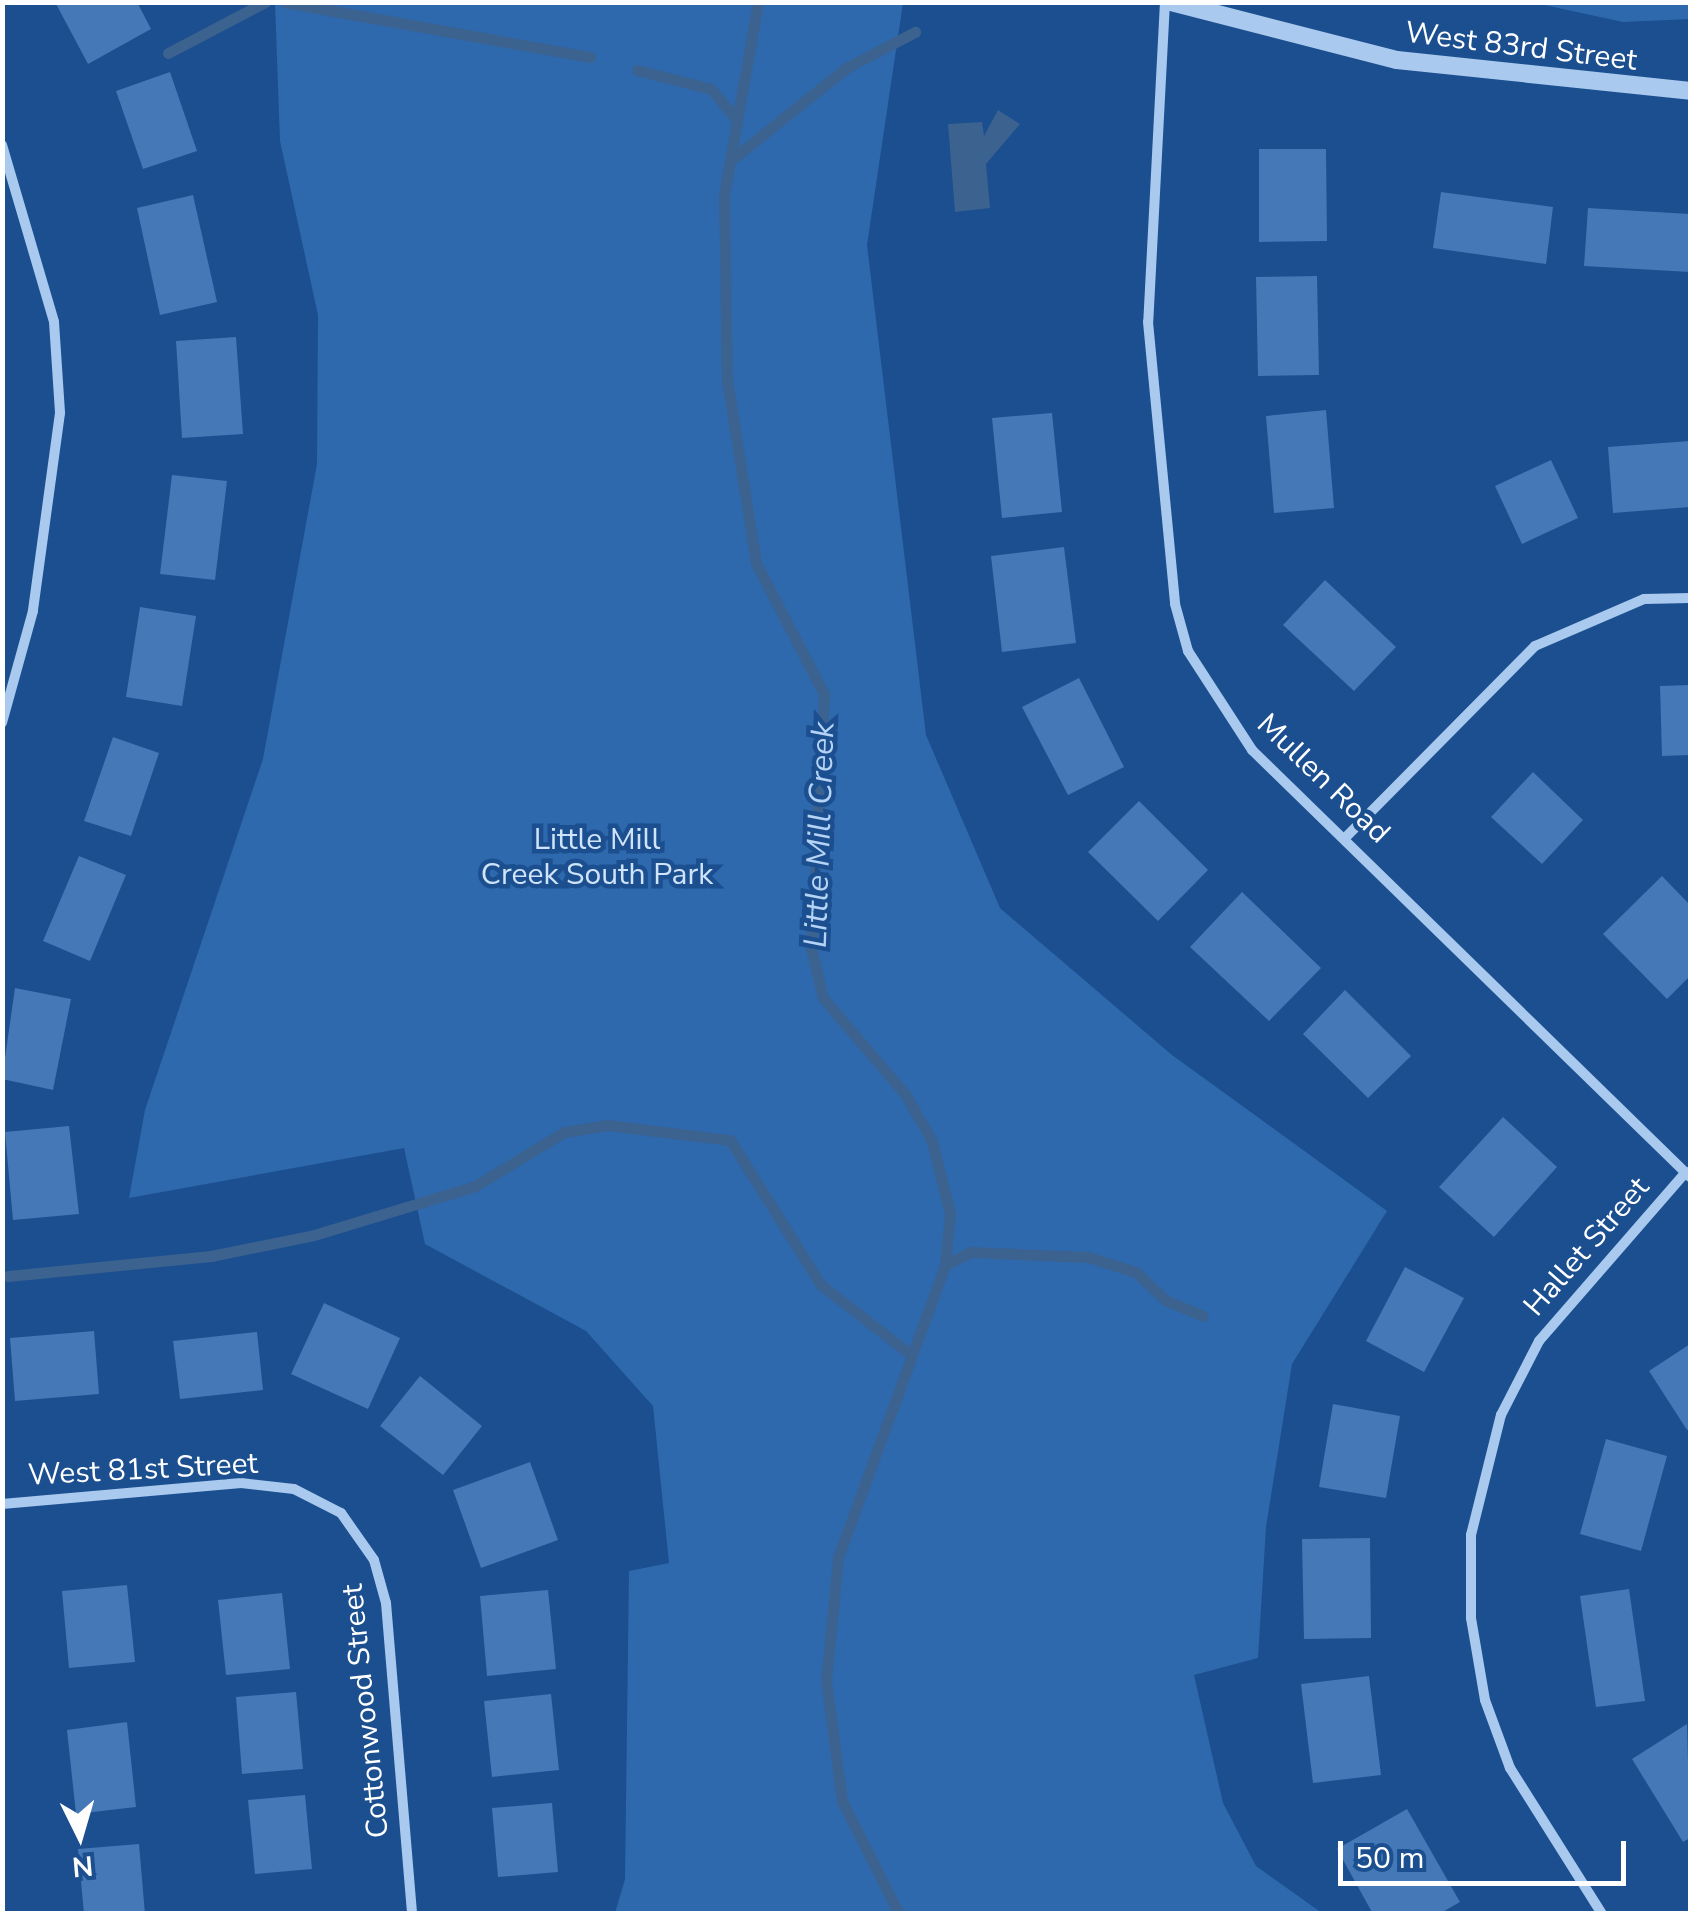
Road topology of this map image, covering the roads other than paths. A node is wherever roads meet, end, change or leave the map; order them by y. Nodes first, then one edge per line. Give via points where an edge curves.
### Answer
1 (1168, 2) edge
2 (1690, 91) edge
3 (2, 145) edge
4 (1690, 598) edge
5 (2, 723) edge
6 (1346, 837) junction
7 (1688, 1174) edge
8 (2, 1504) edge
9 (342, 1514) joint
10 (412, 1914) edge
11 (1602, 1914) edge

1 - 2 street, West 83rd Street via 1396,60
1 - 6 street, Mullen Road via 1148,322 1175,604 1220,711
3 - 5 street via 50,306 60,413 33,611
4 - 6 street via 1644,599 1534,646
6 - 7 street, Mullen Road
7 - 11 street, Hallet Street via 1538,1341 1501,1414 1471,1535 1471,1618 1485,1700 1510,1768
8 - 9 street, West 81st Street via 241,1483 294,1489
9 - 10 street, Cottonwood Street via 374,1560 386,1603

